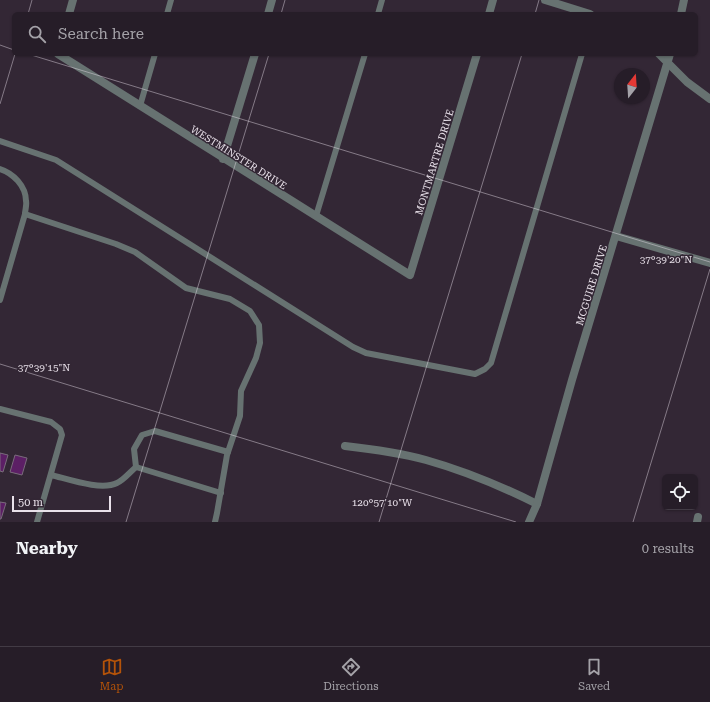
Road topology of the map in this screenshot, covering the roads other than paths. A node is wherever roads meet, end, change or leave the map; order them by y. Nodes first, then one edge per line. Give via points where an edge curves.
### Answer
1 (73, 0) edge
2 (171, 0) edge
3 (272, 0) edge
4 (382, 0) edge
5 (493, 0) edge
6 (545, 0) edge
7 (684, 0) edge
8 (70, 12) edge
9 (168, 12) edge
10 (269, 12) edge
11 (379, 12) edge
12 (490, 12) edge
13 (584, 12) edge
14 (681, 12) edge
15 (61, 56) edge
16 (154, 56) edge
17 (254, 56) edge
18 (364, 56) edge
19 (476, 56) edge
20 (581, 56) edge
21 (661, 56) edge
22 (670, 56) edge
23 (668, 64) junction
24 (710, 99) edge
25 (140, 106) junction
26 (0, 141) edge
27 (223, 159) junction
28 (0, 169) edge
29 (25, 214) junction
30 (316, 216) junction
31 (616, 236) junction
32 (710, 263) edge
33 (410, 275) joint
34 (0, 300) edge
35 (0, 409) edge
36 (345, 446) dead end
37 (228, 452) junction
38 (136, 467) junction
39 (51, 475) junction
40 (221, 493) junction
41 (537, 504) junction
42 (37, 522) edge
43 (215, 522) edge
44 (528, 522) edge

1 - 8 street
2 - 9 lane
3 - 10 street
4 - 11 lane
5 - 12 street
6 - 13 street
7 - 14 street
15 - 25 street, WESTMINSTER DRIVE
16 - 25 lane
17 - 27 street
18 - 30 lane
19 - 33 street, MONTMARTRE DRIVE
20 - 26 lane via 491,363 475,374 366,353 353,347 56,160
21 - 23 street
22 - 23 street, MCGUIRE DRIVE
23 - 24 street
23 - 31 street, MCGUIRE DRIVE
25 - 27 street, WESTMINSTER DRIVE
27 - 30 street, WESTMINSTER DRIVE
28 - 29 lane via 17,180 24,192
29 - 34 lane
29 - 37 lane via 135,252 186,288 230,299 250,311 258,324 260,343 241,391 240,416
30 - 33 street, WESTMINSTER DRIVE
31 - 32 street
31 - 41 street, MCGUIRE DRIVE
35 - 39 lane via 51,422 60,429 62,435
36 - 41 street via 388,452 466,472
37 - 38 lane via 155,431 142,435 134,449
37 - 40 lane
38 - 39 lane via 116,484 100,486
38 - 40 lane
39 - 42 lane
40 - 43 lane
41 - 44 street, MCGUIRE DRIVE

